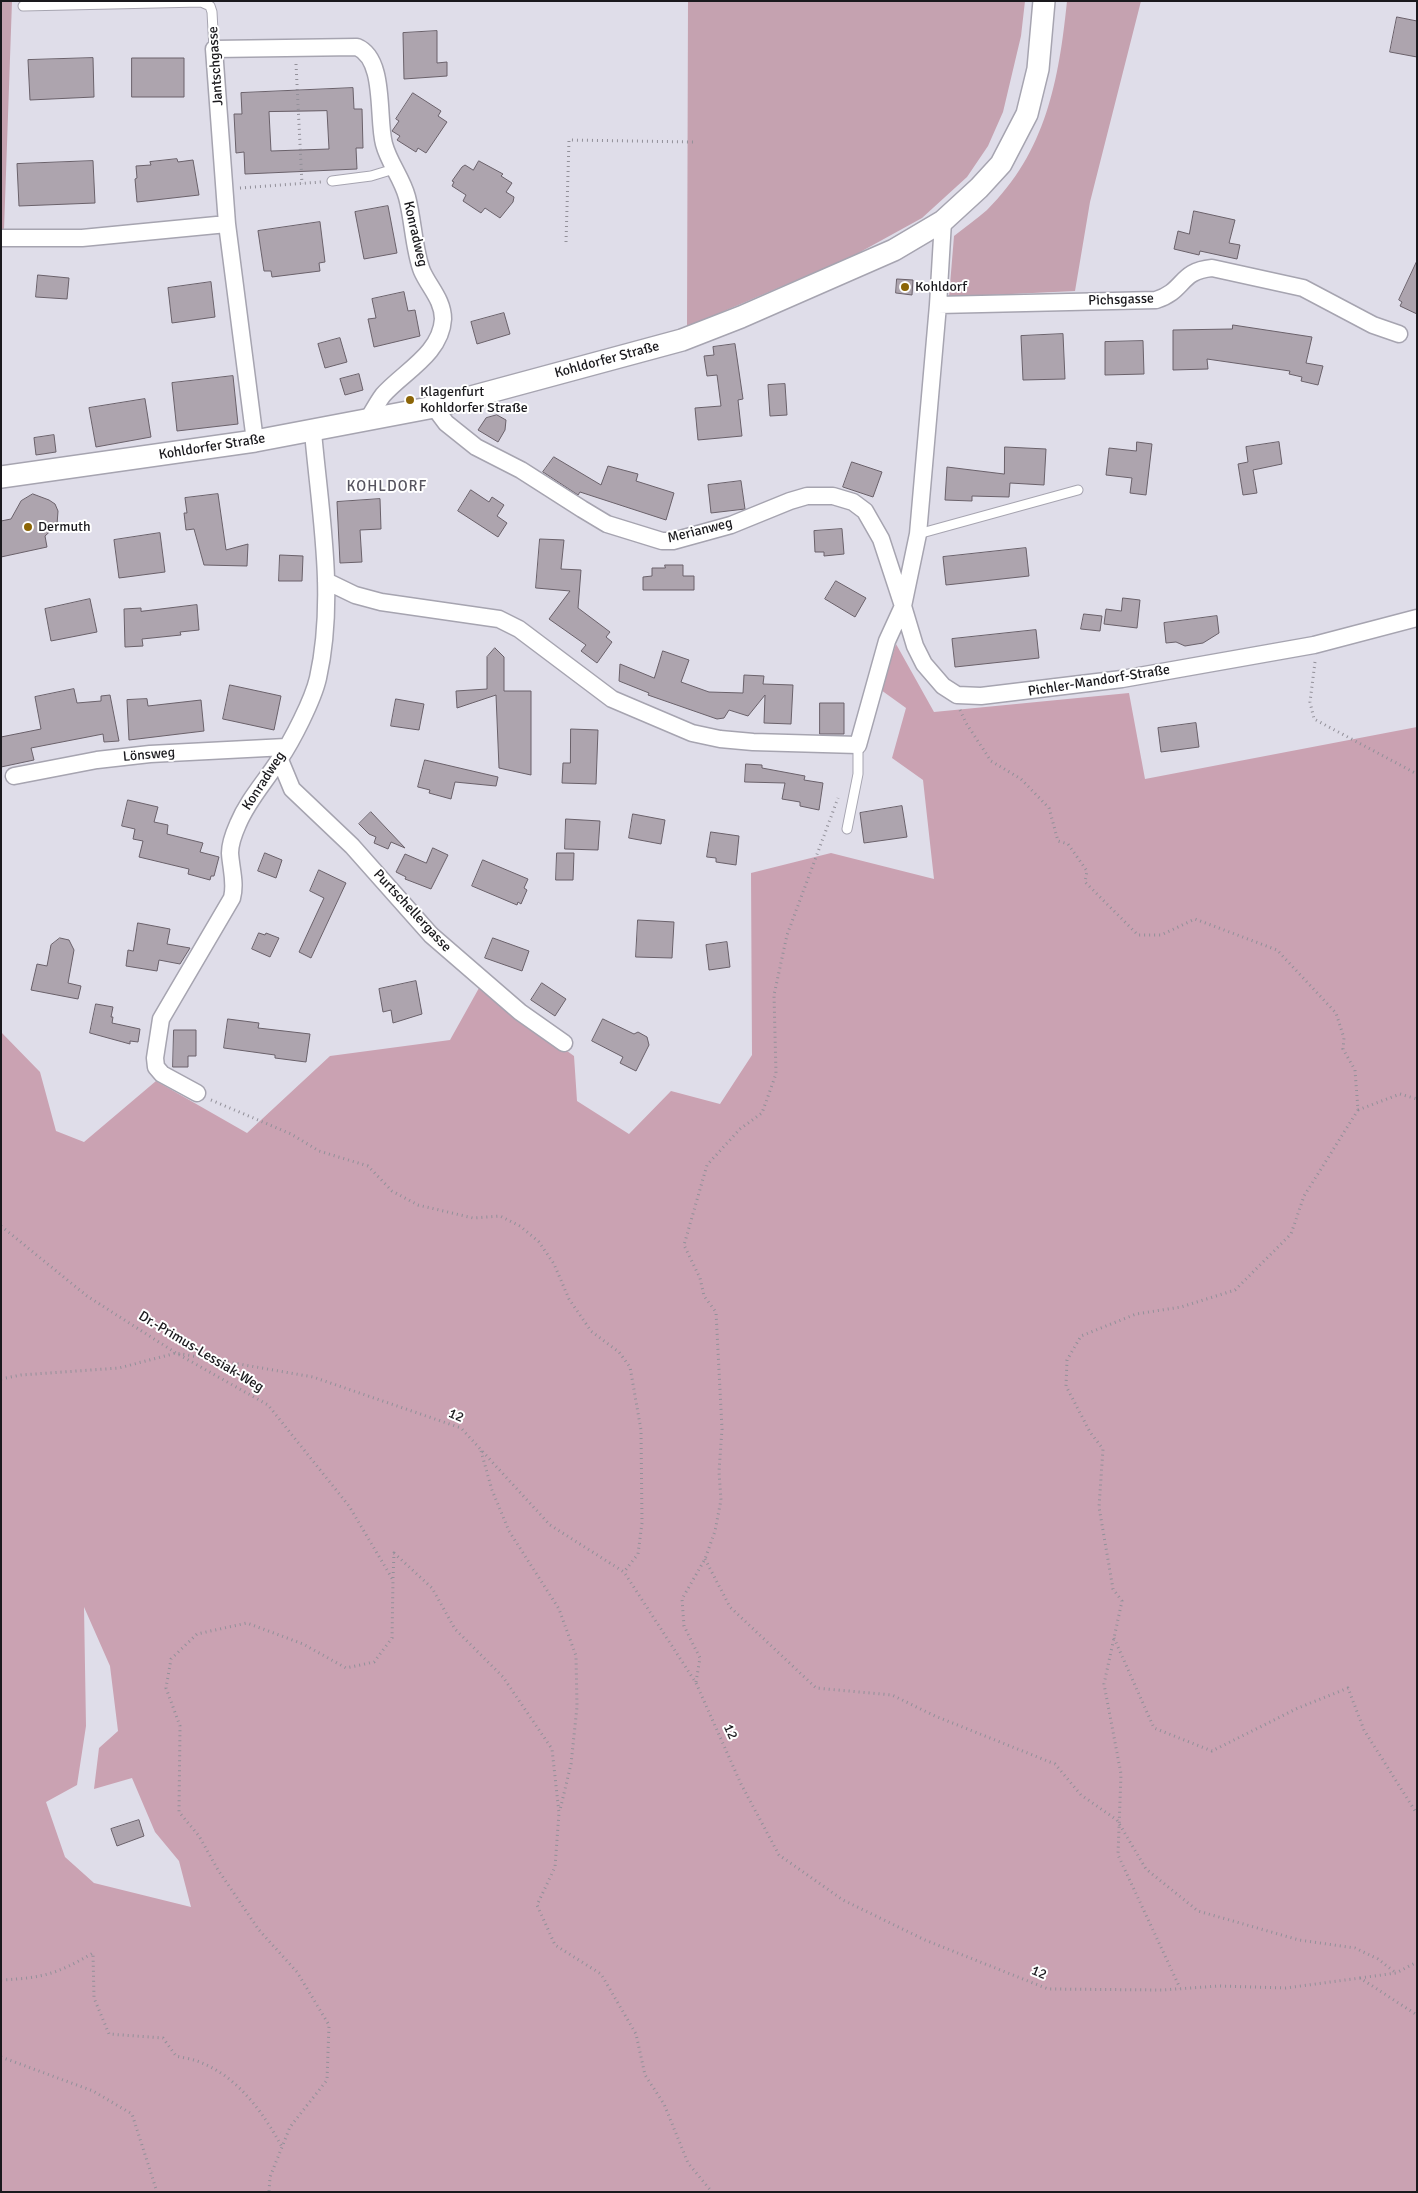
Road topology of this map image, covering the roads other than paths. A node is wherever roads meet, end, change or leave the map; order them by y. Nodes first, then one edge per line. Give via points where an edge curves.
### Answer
1 (1044, 1) edge
2 (23, 6) dead end
3 (214, 49) junction
4 (394, 169) junction
5 (332, 181) road end
6 (942, 222) junction
7 (227, 224) junction
8 (1, 238) edge
9 (938, 305) junction
10 (1399, 334) dead end
11 (434, 407) junction
12 (367, 421) junction
13 (314, 432) junction
14 (255, 441) junction
15 (1, 477) edge
16 (1078, 490) dead end
17 (918, 534) junction
18 (326, 581) junction
19 (903, 606) junction
20 (1417, 618) edge
21 (858, 745) junction
22 (283, 753) junction
23 (14, 776) dead end
24 (847, 829) dead end
25 (564, 1043) dead end
26 (197, 1093) road end

1 - 6 street, Kohldorfer Straße via 1038,69 1027,114 1001,164
2 - 3 lane, Jantschgasse via 200,2 210,6 212,12
3 - 4 street, Konradweg via 357,47 366,50 379,92 384,144
3 - 7 street, Jantschgasse
4 - 5 lane via 371,176
4 - 12 street, Konradweg via 406,194 422,271 436,292 443,319 437,339 428,353 383,396
6 - 9 street
6 - 11 street, Kohldorfer Straße via 894,250 682,340
7 - 8 street via 82,238
7 - 14 street, Jantschgasse
9 - 10 street, Pichsgasse via 1156,300 1175,292 1189,274 1212,268 1303,288 1374,325
9 - 17 street
11 - 12 street, Kohldorfer Straße
11 - 19 street, Merianweg via 446,423 476,447 521,470 607,524 662,541 674,541 731,525 807,496 833,496 853,502 865,511 881,539
12 - 13 street, Kohldorfer Straße
13 - 14 street, Kohldorfer Straße
13 - 18 street, Konradweg
14 - 15 street, Kohldorfer Straße
16 - 17 lane
17 - 19 street
18 - 21 street via 355,595 381,602 498,619 519,629 612,698 692,733 720,740
18 - 22 street, Konradweg via 326,619 318,680
19 - 20 street, Pichler-Mandorf-Straße via 915,646 934,677 957,695 981,696 1122,679 1314,645
19 - 21 street via 887,642
21 - 24 lane via 858,774
22 - 23 street, Lönsweg via 150,754 97,760
22 - 25 street, Purtschellergasse via 292,789 352,846 431,935 520,1012
22 - 26 street, Konradweg via 254,793 238,823 230,852 232,898 161,1019 154,1058 156,1067 162,1074

